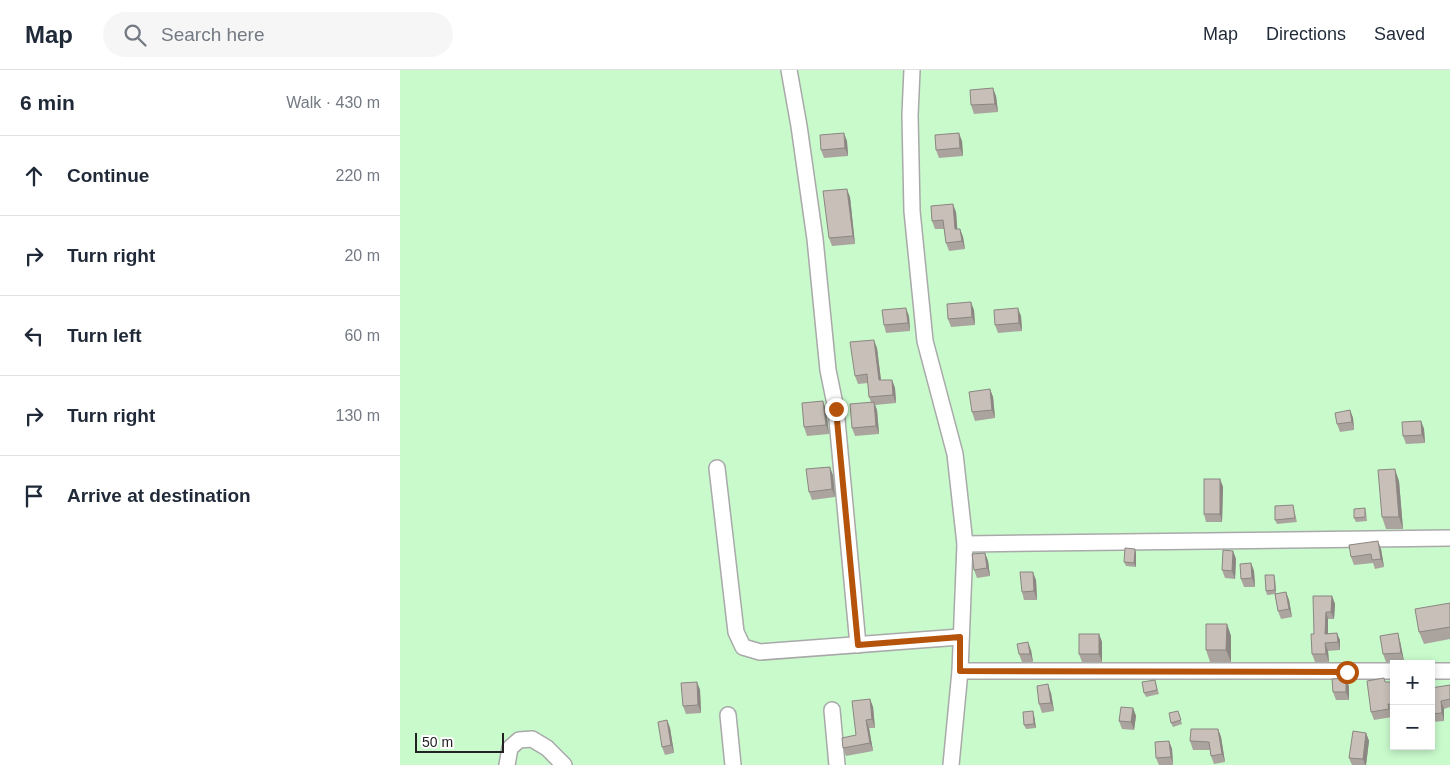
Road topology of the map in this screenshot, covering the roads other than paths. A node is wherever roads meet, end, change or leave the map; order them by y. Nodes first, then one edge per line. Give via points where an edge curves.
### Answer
1 (789, 70) edge
2 (912, 70) edge
3 (717, 468) dead end
4 (1450, 538) edge
5 (965, 544) junction
6 (960, 637) junction
7 (858, 645) junction
8 (960, 671) junction
9 (1435, 671) edge
10 (1450, 671) edge
11 (1390, 672) edge
12 (832, 710) dead end
13 (728, 715) dead end
14 (506, 765) edge
15 (564, 765) edge
16 (733, 765) edge
17 (837, 765) edge
18 (951, 765) edge

1 - 7 street via 815,239 828,370 836,409
2 - 5 street via 912,211 924,341 955,454
3 - 7 street via 736,632 743,647 760,652
4 - 5 street
5 - 6 street
6 - 7 street
6 - 8 street
8 - 11 street
8 - 18 street
9 - 10 street
12 - 17 street
13 - 16 street
14 - 15 street via 510,748 519,740 532,739

